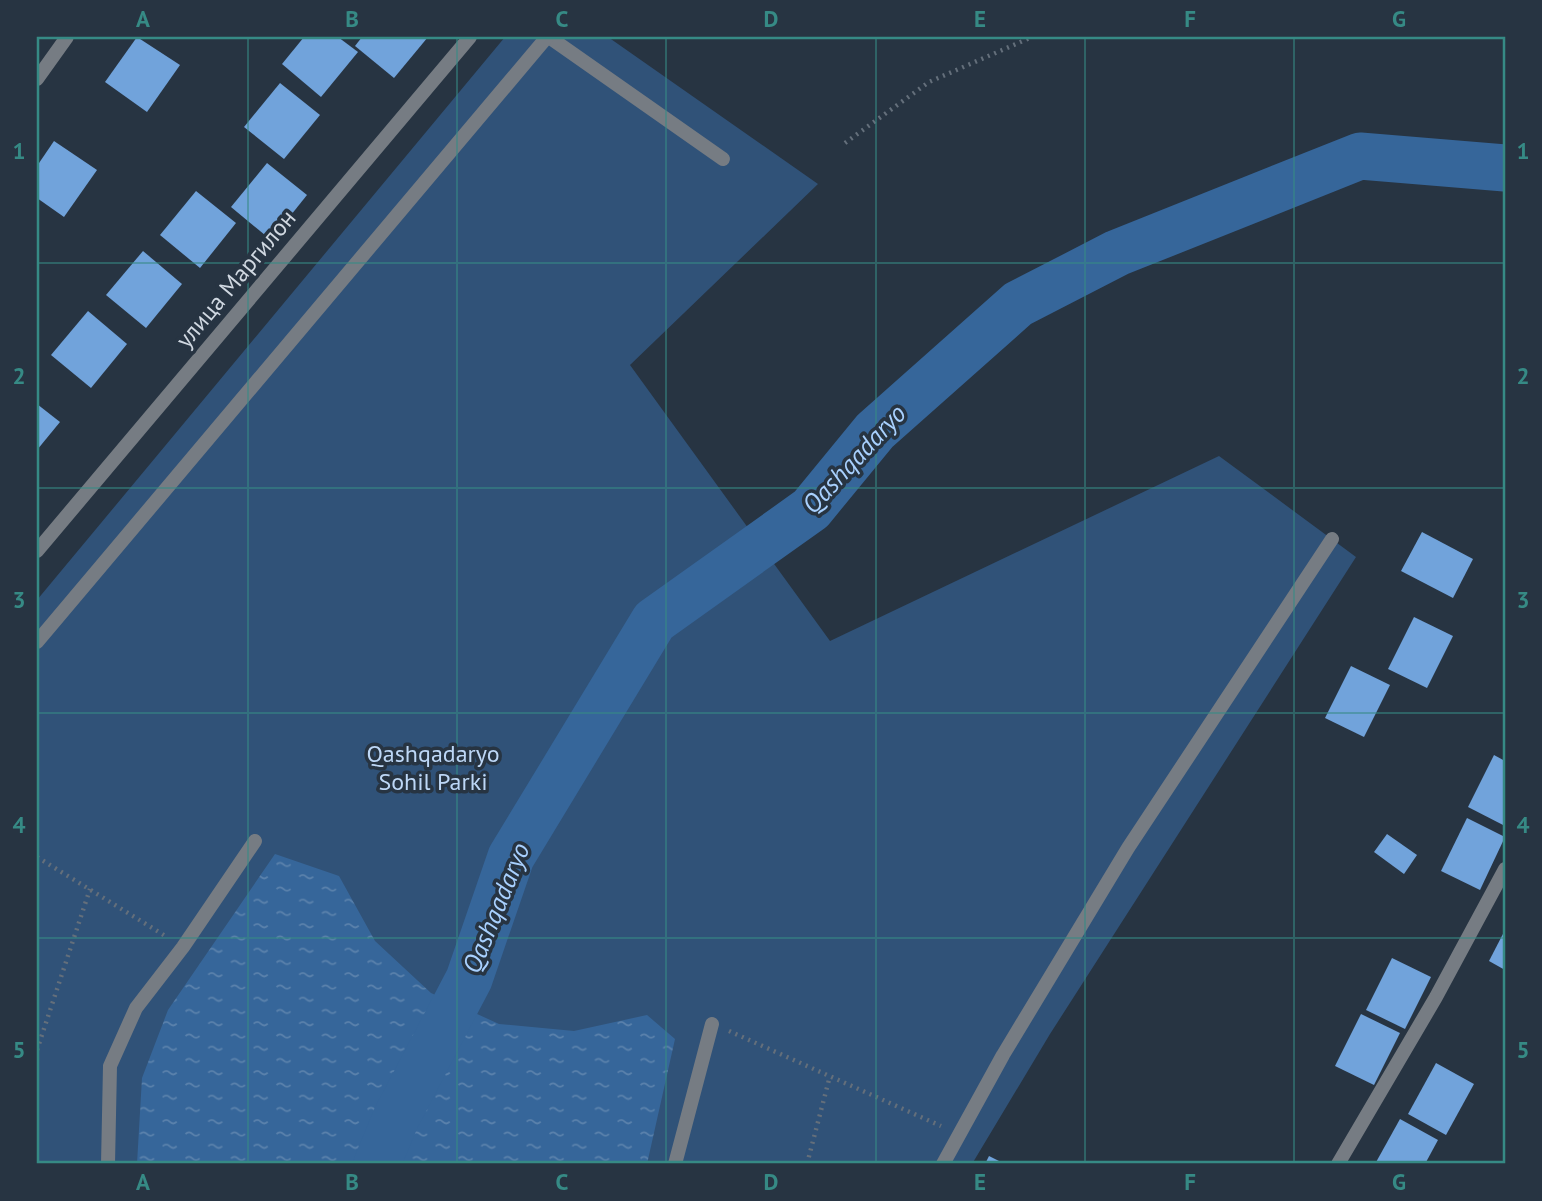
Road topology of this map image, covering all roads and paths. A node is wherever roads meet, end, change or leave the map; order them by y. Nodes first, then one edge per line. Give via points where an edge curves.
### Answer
1 (67, 37) edge
2 (470, 37) edge
3 (548, 37) edge
4 (1032, 37) edge
5 (37, 79) edge
6 (845, 143) dead end
7 (723, 159) dead end
8 (1332, 539) dead end
9 (37, 551) edge
10 (37, 642) edge
11 (255, 841) dead end
12 (37, 857) edge
13 (1505, 869) edge
14 (90, 890) junction
15 (183, 947) junction
16 (712, 1024) joint
17 (37, 1050) edge
18 (830, 1076) junction
19 (960, 1134) junction
20 (108, 1164) edge
21 (675, 1164) edge
22 (807, 1164) edge
23 (943, 1164) edge
24 (1338, 1164) edge

1 - 5 street
2 - 9 street, улица Маргилон
3 - 7 street
3 - 10 street
4 - 6 path via 929,82
8 - 19 street via 1128,848
11 - 15 street
12 - 14 path
13 - 24 street
14 - 15 path
14 - 17 path
15 - 20 street via 136,1008 110,1066
16 - 18 path
16 - 21 street
18 - 19 path
18 - 22 path
19 - 23 street

